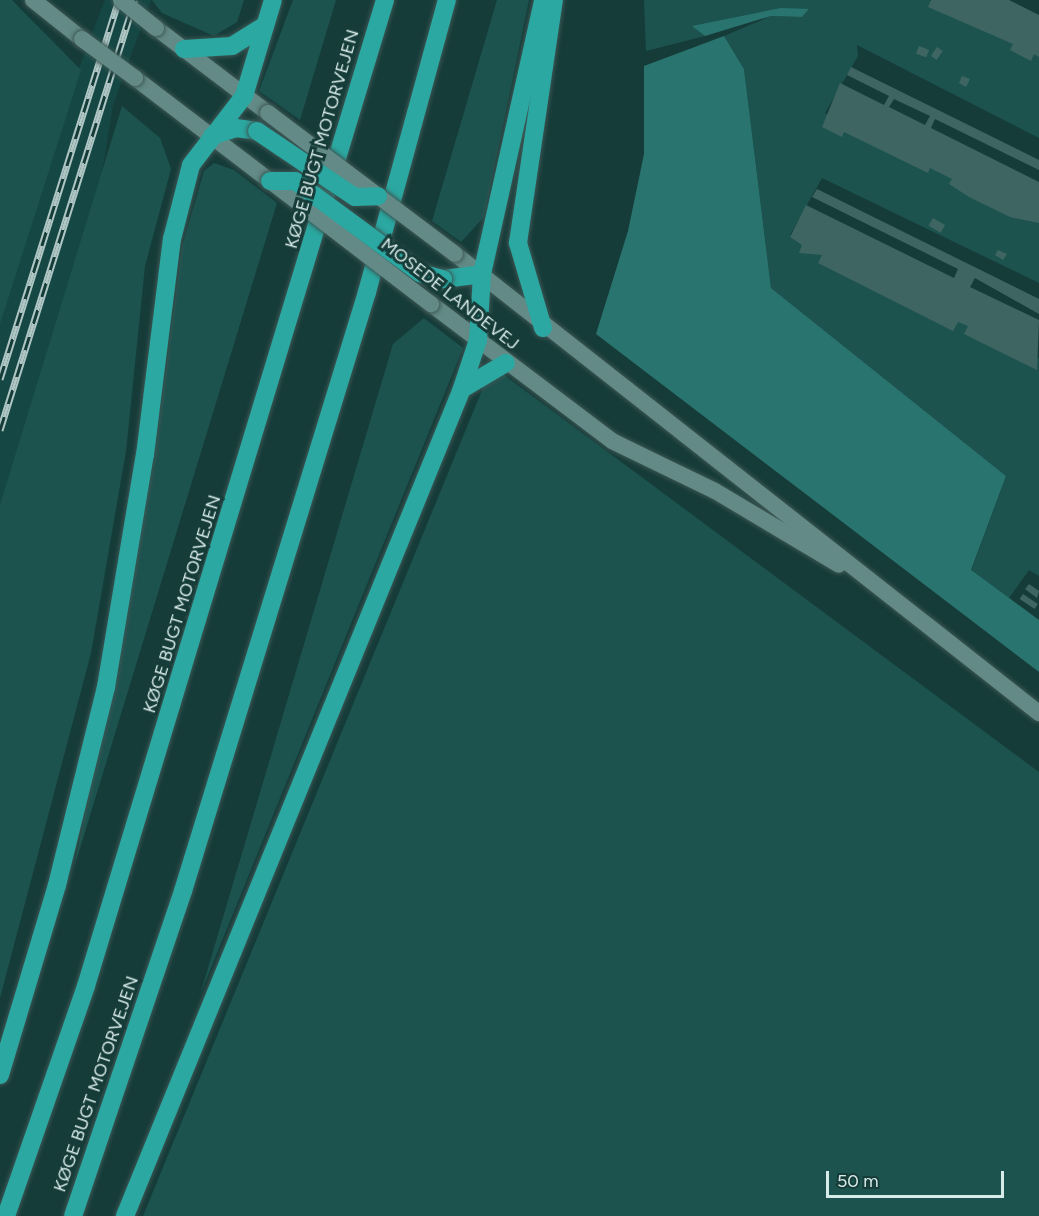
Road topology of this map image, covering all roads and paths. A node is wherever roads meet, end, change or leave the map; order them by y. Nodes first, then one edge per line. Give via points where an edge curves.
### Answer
1 (33, 0) edge
2 (121, 0) edge
3 (273, 0) edge
4 (385, 0) edge
5 (447, 0) edge
6 (543, 0) edge
7 (554, 0) edge
8 (263, 27) junction
9 (184, 49) junction
10 (244, 96) junction
11 (212, 136) junction
12 (270, 181) junction
13 (378, 196) junction
14 (482, 274) junction
15 (543, 328) junction
16 (478, 340) junction
17 (506, 363) junction
18 (461, 391) junction
19 (867, 581) junction
20 (1039, 713) edge
21 (0, 1075) edge
22 (6, 1216) edge
23 (73, 1216) edge
24 (125, 1216) edge

1 - 11 main road, MOSEDE LANDEVEJ, bridge
2 - 9 main road, MOSEDE LANDEVEJ, bridge
3 - 8 highway
4 - 22 highway, KØGE BUGT MOTORVEJEN via 89,975
5 - 23 highway, KØGE BUGT MOTORVEJEN via 367,292 183,891
6 - 14 highway
7 - 15 highway via 518,243
8 - 9 highway via 232,45
8 - 10 highway
9 - 10 main road, MOSEDE LANDEVEJ
10 - 11 highway
10 - 13 main road, MOSEDE LANDEVEJ, bridge
11 - 12 main road, MOSEDE LANDEVEJ
11 - 13 highway, bridge via 236,128 257,131 355,197
11 - 21 highway via 191,165 172,239 145,455 106,687 57,885
12 - 14 highway, bridge via 296,181 420,273 443,279
12 - 16 main road, MOSEDE LANDEVEJ, bridge
13 - 14 main road, MOSEDE LANDEVEJ, bridge
14 - 15 main road, MOSEDE LANDEVEJ
14 - 16 highway
15 - 19 main road, MOSEDE LANDEVEJ via 802,521
16 - 17 main road, MOSEDE LANDEVEJ
16 - 18 highway
17 - 18 highway via 478,375
17 - 19 main road, MOSEDE LANDEVEJ via 612,441 715,491
18 - 24 highway
19 - 20 main road, MOSEDE LANDEVEJ

